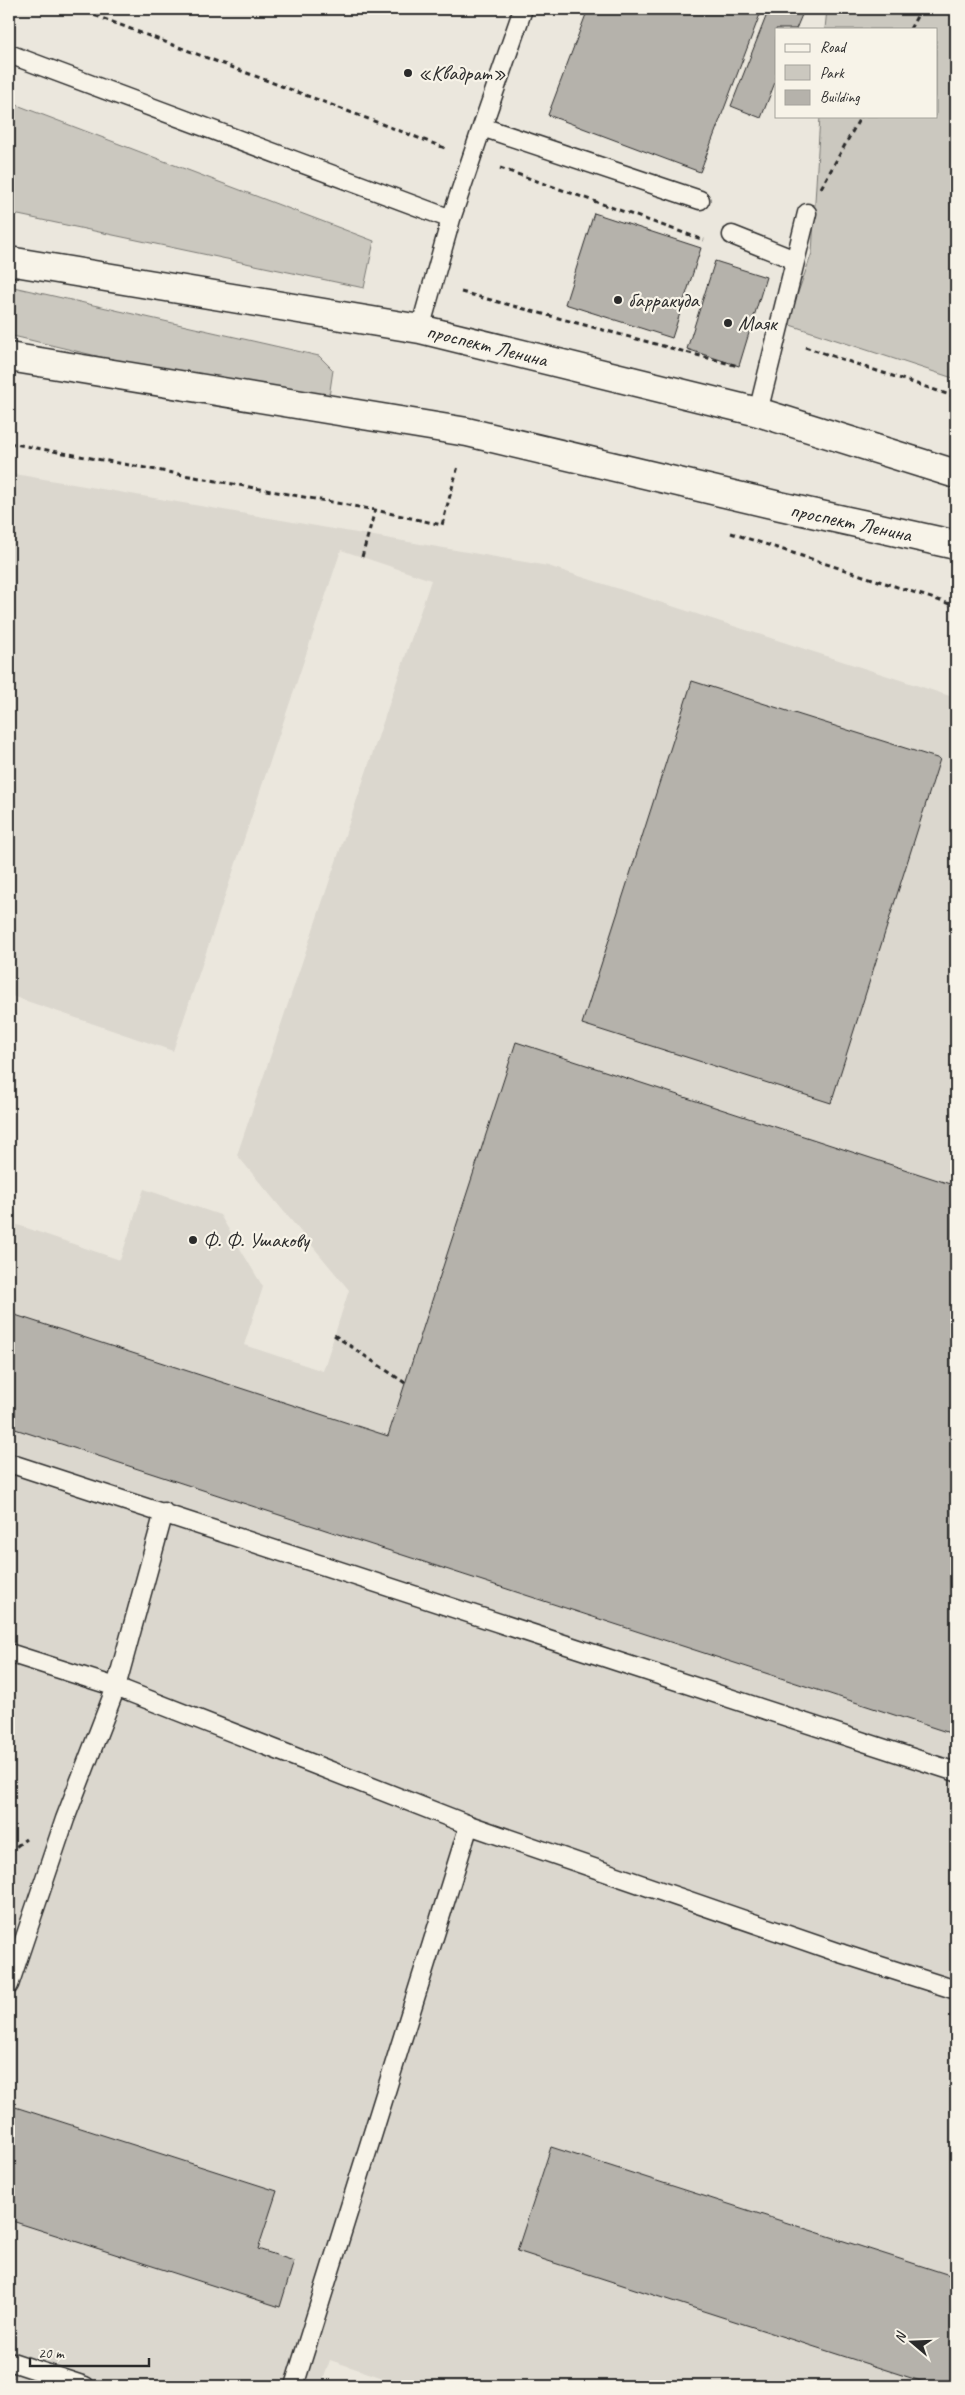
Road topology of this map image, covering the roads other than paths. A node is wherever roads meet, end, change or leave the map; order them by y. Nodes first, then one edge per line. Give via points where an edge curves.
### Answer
1 (523, 9) edge
2 (9, 54) edge
3 (482, 127) junction
4 (700, 200) dead end
5 (807, 213) road end
6 (451, 219) junction
7 (732, 235) dead end
8 (795, 260) junction
9 (9, 261) edge
10 (420, 329) junction
11 (9, 357) edge
12 (758, 412) junction
13 (956, 474) edge
14 (956, 545) edge
15 (9, 1463) edge
16 (164, 1512) junction
17 (9, 1653) edge
18 (116, 1688) junction
19 (956, 1772) edge
20 (469, 1825) junction
21 (9, 1985) edge
22 (956, 1990) edge
23 (9, 2361) edge
24 (85, 2386) edge
25 (294, 2386) edge

1 - 3 lane
2 - 6 lane
3 - 4 lane
3 - 6 lane
5 - 8 lane
6 - 10 lane
7 - 8 lane
8 - 12 lane
9 - 10 street, проспект Ленина
10 - 12 street, проспект Ленина
11 - 14 street, проспект Ленина via 467,432
12 - 13 street, проспект Ленина
15 - 16 lane
16 - 18 lane
16 - 19 lane
17 - 18 lane
18 - 20 lane
18 - 21 lane via 65,1819
20 - 22 lane
20 - 25 lane
23 - 24 lane

